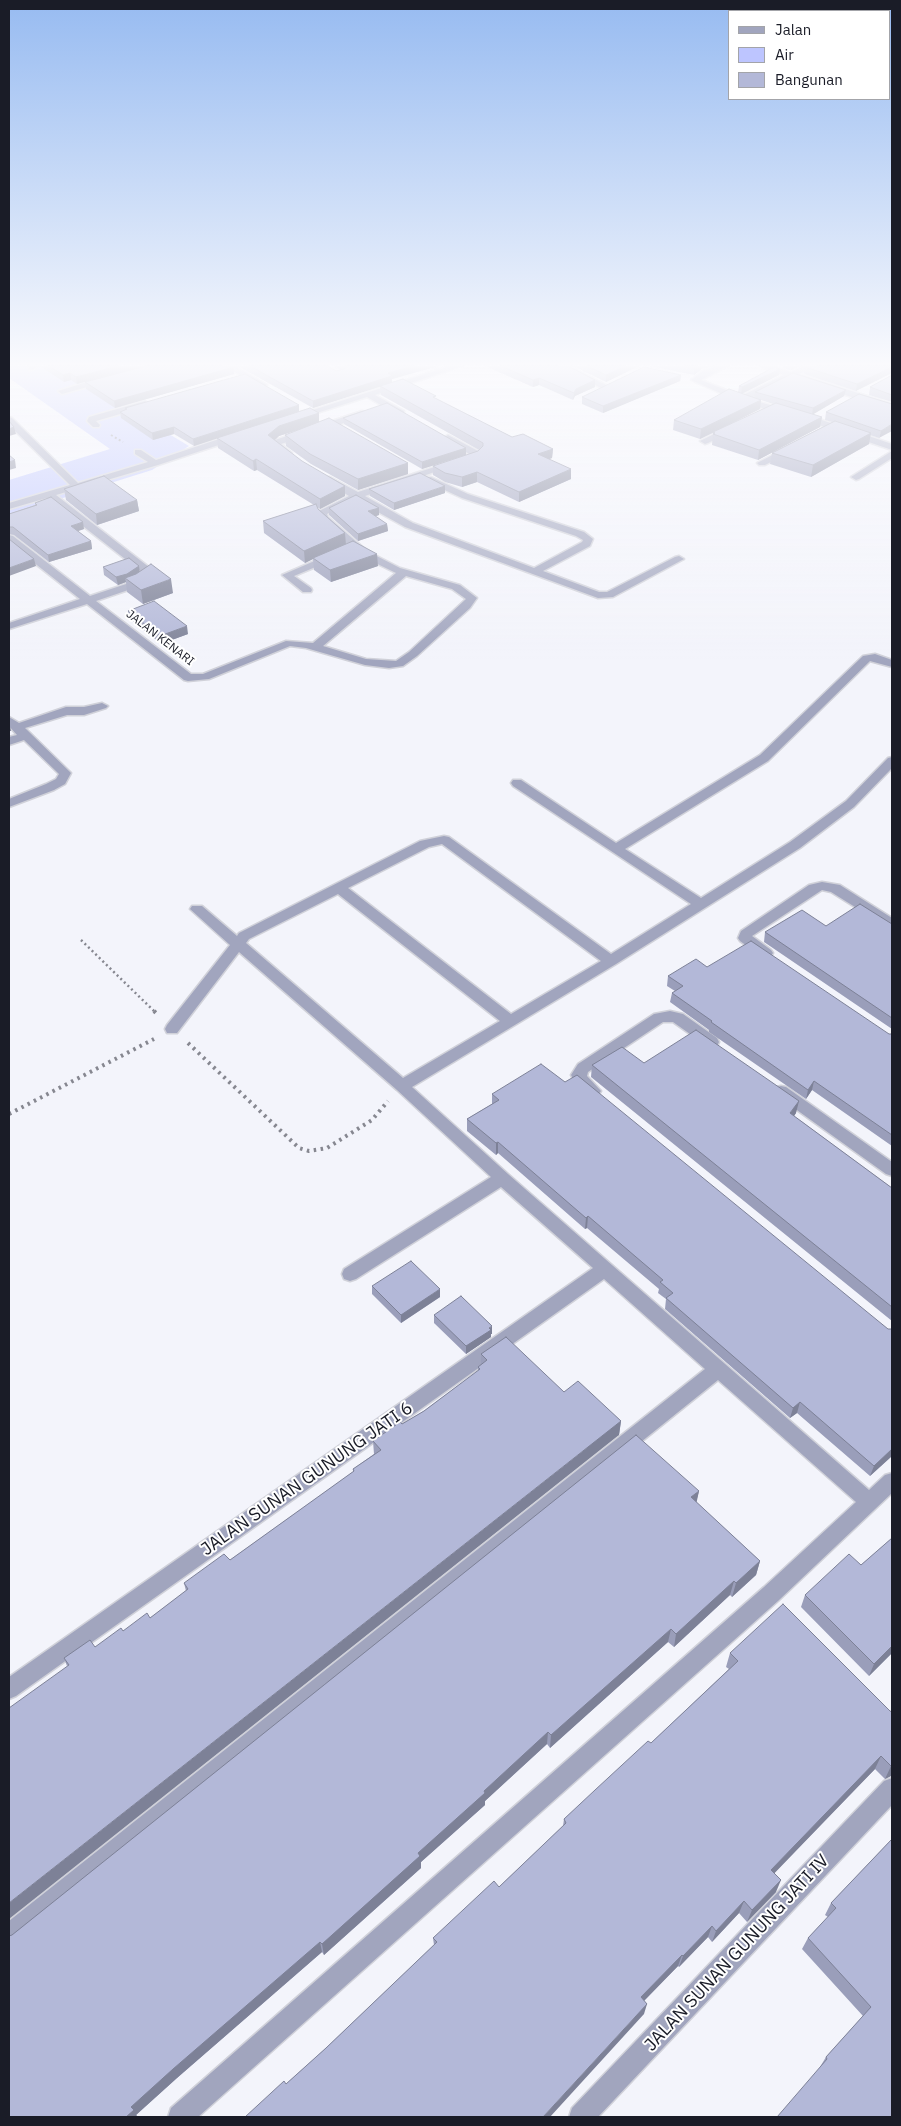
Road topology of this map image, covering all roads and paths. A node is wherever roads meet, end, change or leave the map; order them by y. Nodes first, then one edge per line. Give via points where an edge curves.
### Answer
1 (55, 465) edge
2 (124, 465) edge
3 (441, 465) edge
4 (874, 465) edge
5 (416, 472) junction
6 (315, 473) edge
7 (856, 477) dead end
8 (72, 482) junction
9 (49, 494) junction
10 (356, 496) junction
11 (9, 506) edge
12 (9, 538) edge
13 (355, 547) junction
14 (679, 559) dead end
15 (404, 572) junction
16 (534, 572) junction
17 (307, 590) dead end
18 (87, 599) junction
19 (9, 626) edge
20 (315, 647) junction
21 (892, 664) edge
22 (102, 706) dead end
23 (17, 728) edge
24 (9, 741) edge
25 (892, 760) edge
26 (517, 783) dead end
27 (9, 803) edge
28 (615, 849) junction
29 (339, 888) junction
30 (700, 904) junction
31 (197, 909) dead end
32 (892, 924) edge
33 (81, 940) dead end
34 (238, 944) junction
35 (611, 961) junction
36 (780, 962) edge
37 (510, 1021) junction
38 (172, 1029) junction
39 (726, 1052) edge
40 (766, 1080) edge
41 (402, 1086) junction
42 (606, 1101) edge
43 (9, 1114) edge
44 (892, 1170) edge
45 (502, 1178) junction
46 (605, 1269) junction
47 (350, 1274) dead end
48 (718, 1370) junction
49 (892, 1481) edge
50 (868, 1502) junction
51 (9, 1689) edge
52 (892, 1789) edge
53 (9, 1936) edge
54 (180, 2117) edge
55 (581, 2117) edge

1 - 8 street
2 - 8 street
3 - 5 street
4 - 7 street
5 - 10 street
5 - 16 street via 458,493 588,539 586,544
6 - 10 street
8 - 9 street
9 - 11 street
9 - 18 street via 150,573 133,585
10 - 13 street via 322,513 323,518
10 - 16 street via 409,525
12 - 18 street, JALAN KENARI
13 - 15 street
13 - 17 street via 286,575
14 - 16 street via 604,596
15 - 20 street
15 - 20 street, JALAN KENARI via 456,587 472,598 399,664 365,662
18 - 19 street
18 - 20 street, JALAN KENARI via 188,678 205,678 276,646 290,643
21 - 28 street via 875,657 867,658 764,758
22 - 23 street via 66,711
23 - 24 street
23 - 27 street via 65,773 61,781 50,787
25 - 30 street via 850,804 795,845
26 - 28 street
28 - 30 street
29 - 34 street via 244,936
29 - 35 street via 425,844 444,840
29 - 37 street
30 - 35 street
31 - 34 street
32 - 36 street via 835,888 817,887 745,936
33 - 38 path
34 - 38 street
34 - 41 street
35 - 37 street
37 - 41 street
38 - 41 path via 299,1148 327,1148 372,1120
38 - 43 path
39 - 42 street via 678,1018 659,1018 582,1068 579,1075 583,1082
40 - 44 street
41 - 45 street
45 - 46 street
45 - 47 street
46 - 48 street
46 - 51 street, JALAN SUNAN GUNUNG JATI 6
48 - 50 street
48 - 53 street
49 - 50 street
50 - 54 street via 778,1600
52 - 55 street, JALAN SUNAN GUNUNG JATI IV

